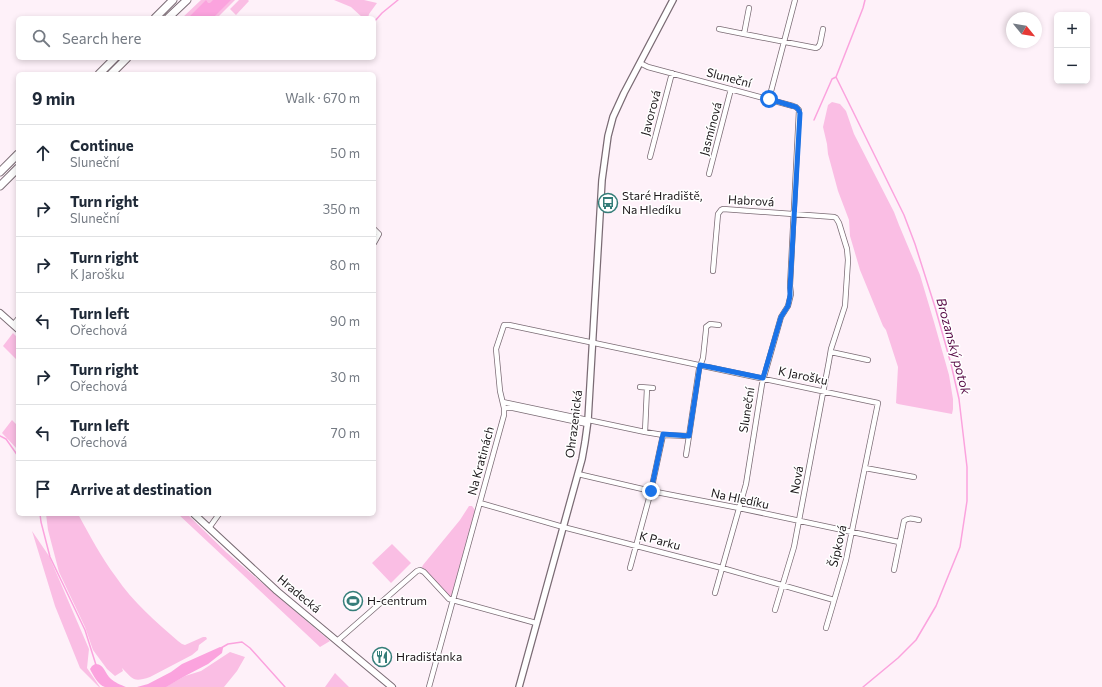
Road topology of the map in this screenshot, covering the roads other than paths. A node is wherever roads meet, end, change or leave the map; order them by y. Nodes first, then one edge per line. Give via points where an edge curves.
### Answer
1 (173, 0) edge
2 (187, 0) edge
3 (673, 0) edge
4 (795, 0) edge
5 (749, 8) dead end
6 (157, 16) edge
7 (170, 16) edge
8 (823, 29) dead end
9 (719, 30) dead end
10 (744, 34) junction
11 (784, 41) junction
12 (113, 60) edge
13 (125, 60) edge
14 (640, 63) junction
15 (101, 72) edge
16 (113, 72) edge
17 (672, 73) junction
18 (731, 89) junction
19 (769, 99) junction
20 (16, 156) edge
21 (650, 157) dead end
22 (16, 170) edge
23 (0, 172) edge
24 (709, 174) dead end
25 (0, 186) edge
26 (794, 214) junction
27 (376, 231) edge
28 (376, 239) edge
29 (713, 271) dead end
30 (0, 313) edge
31 (0, 319) edge
32 (719, 325) dead end
33 (15, 327) edge
34 (593, 343) junction
35 (831, 352) junction
36 (868, 360) dead end
37 (700, 365) junction
38 (763, 378) junction
39 (640, 387) dead end
40 (823, 391) junction
41 (503, 402) junction
42 (878, 402) joint
43 (504, 408) junction
44 (588, 422) junction
45 (645, 432) junction
46 (663, 434) junction
47 (689, 436) junction
48 (686, 454) dead end
49 (865, 468) junction
50 (578, 474) junction
51 (914, 477) dead end
52 (651, 491) junction
53 (480, 503) junction
54 (739, 508) junction
55 (196, 516) edge
56 (218, 516) edge
57 (919, 520) dead end
58 (799, 522) junction
59 (563, 526) junction
60 (209, 528) junction
61 (852, 532) junction
62 (899, 542) junction
63 (637, 546) junction
64 (630, 568) dead end
65 (722, 568) junction
66 (894, 570) dead end
67 (782, 586) junction
68 (715, 593) dead end
69 (834, 600) junction
70 (453, 601) junction
71 (775, 610) dead end
72 (536, 623) junction
73 (826, 628) dead end
74 (337, 641) junction
75 (392, 687) edge
76 (429, 687) edge
77 (518, 687) edge

1 - 6 main road
2 - 7 main road
3 - 14 street, Ohrazenická
4 - 11 street
5 - 10 street
8 - 11 street via 818,47
9 - 10 street
10 - 11 street
11 - 19 street
12 - 15 main road
13 - 16 main road
14 - 17 street, Sluneční
14 - 34 street, Ohrazenická via 613,117 606,147
17 - 18 street, Sluneční
17 - 21 street, Javorová
18 - 19 street, Sluneční
18 - 24 street, Jasmínová
19 - 26 street, Sluneční via 794,106 799,110
20 - 23 main road
22 - 25 main road
26 - 29 street, Habrová via 720,210
26 - 35 street, Nová via 836,218 847,249 845,306
26 - 38 street, Sluneční via 790,296
27 - 28 street via 379,234
30 - 33 main road
31 - 33 main road
32 - 37 street via 710,324 706,327
34 - 37 street, K Jarošku
34 - 41 street, Na Kratinách via 504,325 496,349
34 - 44 street, Ohrazenická
35 - 36 street
35 - 40 street, Nová
37 - 38 street, K Jarošku
37 - 47 street
38 - 40 street, K Jarošku
38 - 54 street, Sluneční via 746,484
39 - 45 street via 650,388
40 - 42 street, K Jarošku
40 - 58 street, Nová
41 - 43 street, Na Kratinách
41 - 44 street
42 - 49 street, Šípková
43 - 44 street
43 - 53 street, Na Kratinách
44 - 45 street
44 - 50 street, Ohrazenická
45 - 46 street
46 - 47 street
46 - 52 street
47 - 48 street
49 - 51 street
49 - 61 street, Šípková
50 - 52 street, Na Hledíku
50 - 59 street, Ohrazenická
52 - 54 street, Na Hledíku
52 - 63 street
53 - 59 street, K Parku
53 - 70 street, Na Kratinách
54 - 58 street, Na Hledíku
54 - 65 street, Sluneční
55 - 60 main road, Hradecká
56 - 60 street
57 - 62 street via 910,518 904,521
58 - 61 street, Na Hledíku
58 - 67 street, Nová
59 - 63 street, K Parku
59 - 72 street, Ohrazenická
60 - 74 main road, Hradecká via 277,591
61 - 62 street, Na Hledíku
61 - 69 street, Šípková
62 - 66 street
63 - 64 street
63 - 65 street, K Parku
65 - 67 street, K Parku
65 - 68 street, Sluneční
67 - 69 street, K Parku
67 - 71 street, Nová
69 - 73 street, Šípková
70 - 72 street
70 - 74 street via 419,570
70 - 76 street, Na Kratinách
72 - 77 street, Ohrazenická
74 - 75 main road, Hradecká

